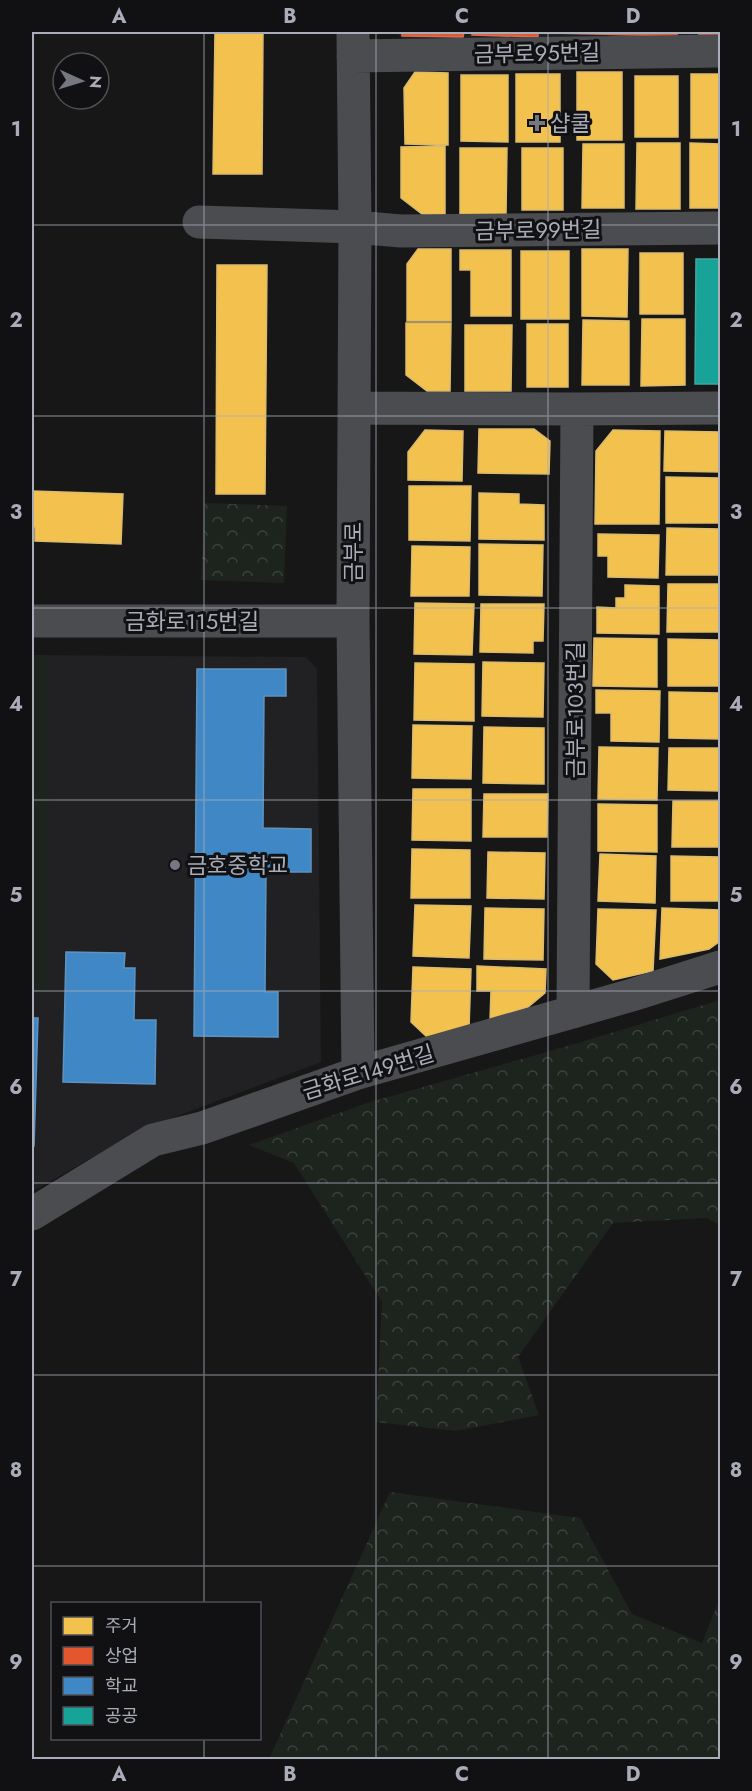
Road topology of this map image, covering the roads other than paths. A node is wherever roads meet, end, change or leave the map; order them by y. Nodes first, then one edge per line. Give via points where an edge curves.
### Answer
1 (353, 44) edge
2 (720, 51) edge
3 (199, 222) dead end
4 (355, 227) junction
5 (720, 228) edge
6 (354, 408) junction
7 (720, 408) edge
8 (577, 409) junction
9 (32, 621) edge
10 (353, 621) junction
11 (720, 967) edge
12 (573, 1012) junction
13 (358, 1073) junction
14 (32, 1214) edge

1 - 2 street, 금부로95번길
1 - 4 street, 금부로
3 - 4 street, 금부로99번길
4 - 5 street, 금부로99번길 via 401,231
4 - 6 street, 금부로
6 - 8 street
6 - 10 street, 금부로
7 - 8 street
8 - 12 street, 금부로103번길
9 - 10 street, 금화로115번길
10 - 13 street, 금부로
11 - 12 street, 금화로149번길
12 - 13 street, 금화로149번길
13 - 14 street, 금화로149번길 via 202,1128 153,1140

